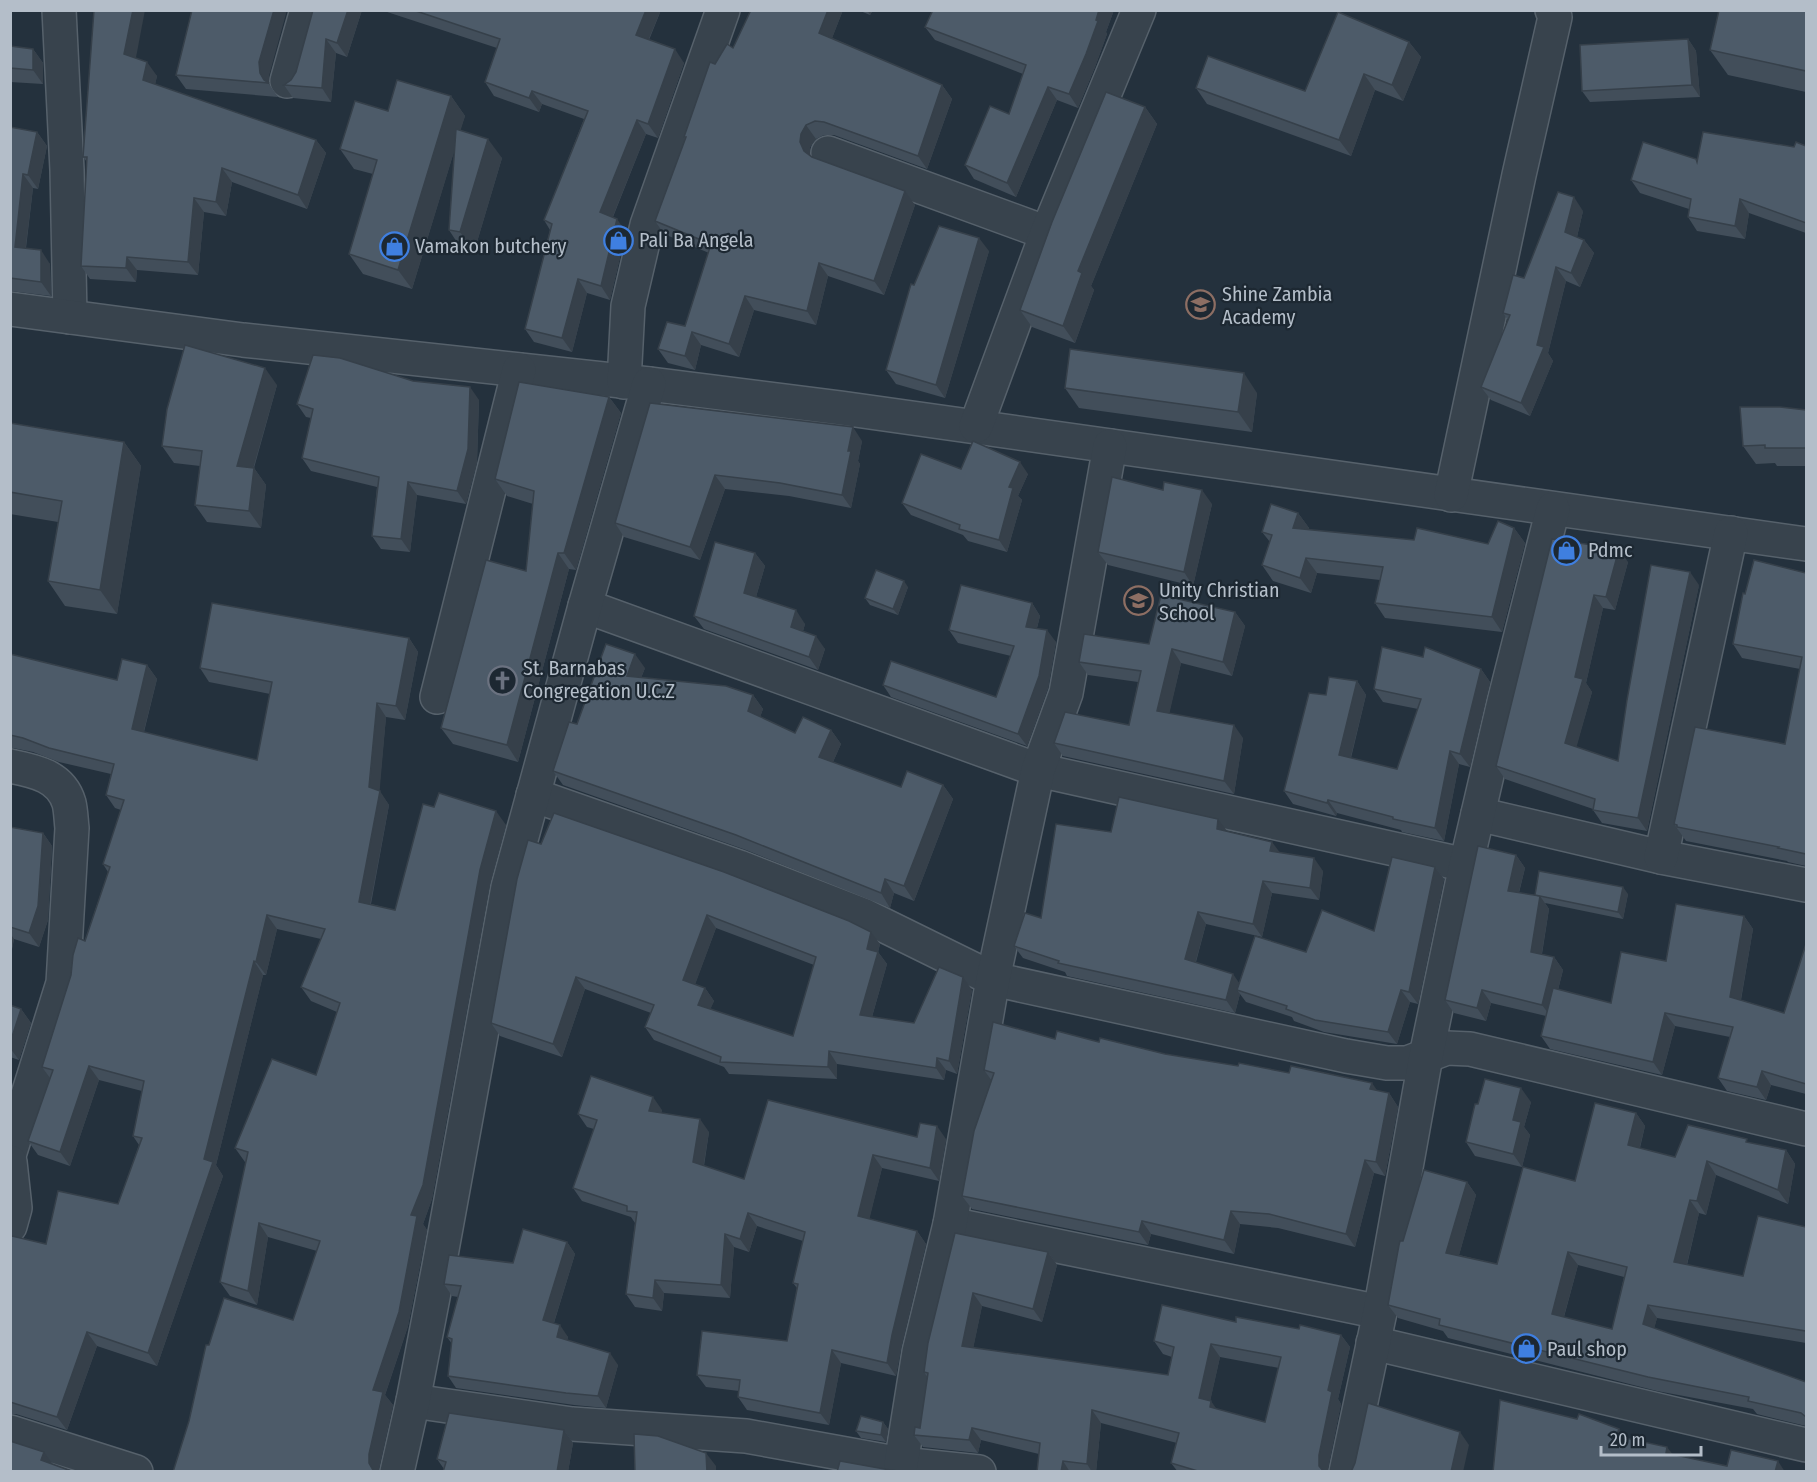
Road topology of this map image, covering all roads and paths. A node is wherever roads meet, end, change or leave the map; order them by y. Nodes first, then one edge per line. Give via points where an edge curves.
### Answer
1 (59, 10) edge
2 (308, 10) edge
3 (723, 10) edge
4 (1138, 10) edge
5 (1552, 10) edge
6 (287, 81) edge
7 (828, 153) dead end
8 (1047, 233) junction
9 (10, 309) edge
10 (70, 317) junction
11 (519, 370) junction
12 (636, 383) junction
13 (976, 426) junction
14 (1110, 446) junction
15 (1451, 495) junction
16 (1552, 509) junction
17 (1731, 533) junction
18 (1806, 543) edge
19 (585, 606) junction
20 (437, 697) dead end
21 (10, 766) edge
22 (1038, 770) junction
23 (533, 795) junction
24 (1478, 814) junction
25 (1661, 857) junction
26 (1466, 865) junction
27 (1806, 885) edge
28 (993, 979) junction
29 (1426, 1056) junction
30 (1806, 1129) edge
31 (10, 1152) edge
32 (10, 1162) edge
33 (950, 1224) junction
34 (10, 1226) edge
35 (1377, 1328) junction
36 (413, 1401) junction
37 (10, 1432) edge
38 (1806, 1445) edge
39 (902, 1464) junction
40 (136, 1472) edge
41 (397, 1472) edge
42 (980, 1472) edge
43 (1346, 1472) edge

1 - 10 street via 68,170
2 - 6 street
3 - 12 street via 647,225 628,306
4 - 8 street
5 - 15 street via 1556,17
7 - 8 street
8 - 13 street
9 - 10 street
10 - 11 street
11 - 12 street
11 - 20 street
12 - 13 street
12 - 19 street
13 - 14 street
14 - 15 street
14 - 22 street via 1066,693
15 - 16 street
16 - 17 street
16 - 24 street
17 - 18 street
17 - 25 street
19 - 22 street
19 - 23 street
21 - 31 street via 38,772 59,784 69,803 72,828 63,983
22 - 26 street
22 - 28 street
23 - 28 street via 865,916
23 - 36 street via 500,929
24 - 25 street
24 - 26 street
25 - 27 street
26 - 29 street
28 - 29 street via 1346,1056 1407,1063
28 - 33 street
29 - 30 street via 1447,1048 1470,1049
29 - 35 street
32 - 34 street via 15,1208
33 - 35 street
33 - 39 street via 919,1352
35 - 38 street
35 - 43 street
36 - 39 street via 572,1424 746,1436
36 - 41 street
37 - 40 street
39 - 42 street

